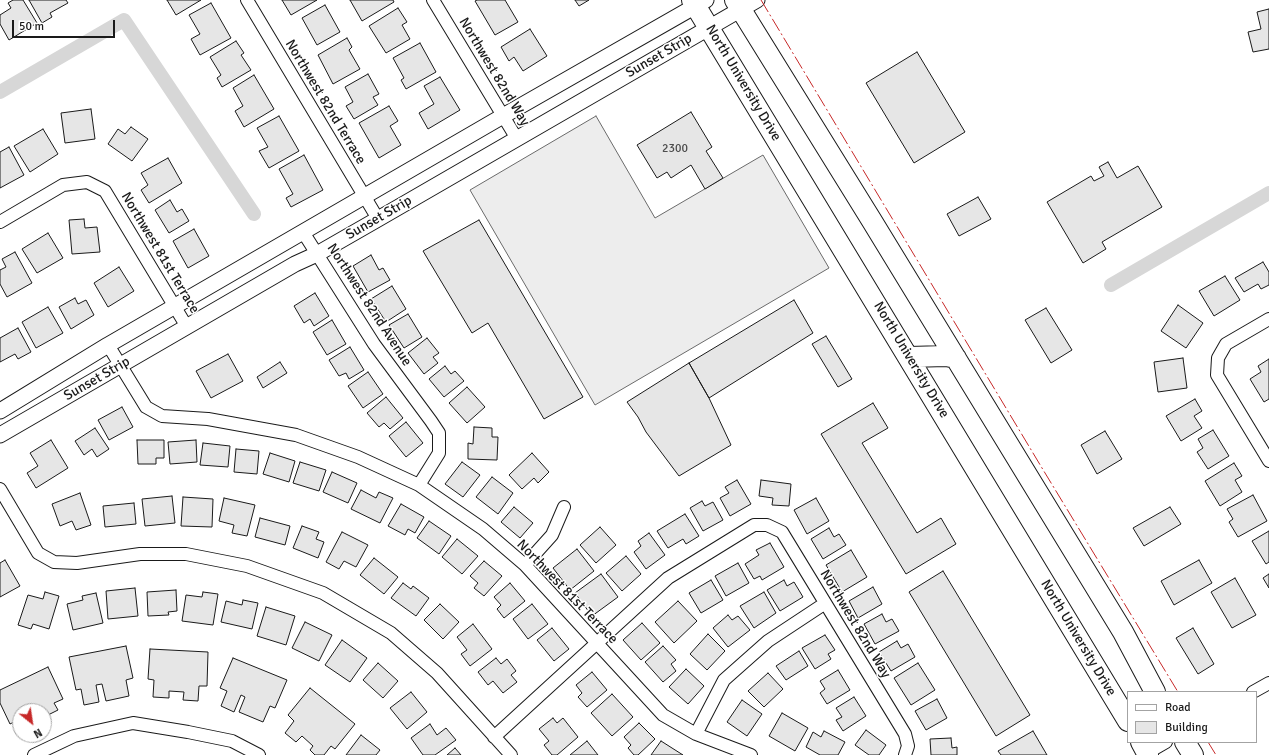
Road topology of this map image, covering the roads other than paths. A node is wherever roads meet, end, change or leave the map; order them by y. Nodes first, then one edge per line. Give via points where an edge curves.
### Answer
1 (247, 0) edge
2 (433, 0) edge
3 (698, 2) edge
4 (744, 3) edge
5 (709, 27) junction
6 (503, 116) junction
7 (517, 139) junction
8 (365, 196) junction
9 (378, 219) junction
10 (0, 222) edge
11 (304, 232) junction
12 (317, 254) junction
13 (175, 307) junction
14 (1269, 319) edge
15 (187, 327) junction
16 (108, 345) junction
17 (909, 357) junction
18 (956, 358) junction
19 (121, 365) junction
20 (0, 411) edge
21 (0, 435) edge
22 (1269, 461) edge
23 (419, 485) junction
24 (0, 489) edge
25 (564, 507) dead end
26 (525, 565) junction
27 (824, 604) junction
28 (596, 643) junction
29 (1269, 683) edge
30 (1154, 691) edge
31 (1255, 691) edge
32 (1127, 719) edge
33 (696, 734) junction
34 (494, 737) junction
35 (1163, 743) edge
36 (1186, 743) edge
37 (906, 750) edge
38 (1145, 750) edge
39 (34, 755) edge
40 (259, 755) edge
41 (511, 755) edge
42 (751, 755) edge
43 (1193, 755) edge

1 - 8 street, Northwest 82nd Terrace
2 - 6 street, Northwest 82nd Way
3 - 5 main road, North University Drive
3 - 6 street, Sunset Strip
4 - 5 street, Sunset Strip
4 - 18 main road
5 - 7 street, Sunset Strip
5 - 17 main road, North University Drive
6 - 7 street, Northwest 82nd Way
6 - 8 street, Sunset Strip
7 - 9 street, Sunset Strip
8 - 9 street, Northwest 82nd Terrace
8 - 11 street, Sunset Strip
9 - 12 street, Sunset Strip
10 - 13 street, Northwest 81st Terrace via 63,185 87,182 105,191
11 - 12 street, Northwest 82nd Avenue
11 - 13 street, Sunset Strip
12 - 15 street, Sunset Strip via 295,264
12 - 23 street, Northwest 82nd Avenue via 374,344 439,433 439,453
13 - 15 street, Northwest 81st Terrace
13 - 16 street, Sunset Strip
14 - 22 street via 1226,344 1218,358 1217,375
15 - 19 street, Sunset Strip
16 - 19 street, Northwest 81st Terrace
16 - 20 street, Sunset Strip
17 - 18 main road
17 - 32 main road, North University Drive
18 - 30 main road via 1123,632
19 - 21 street, Sunset Strip
19 - 23 street, Northwest 81st Terrace via 146,407 162,416 208,419 296,435 358,457
23 - 26 street, Northwest 81st Terrace via 484,529
24 - 34 street via 38,553 54,562 77,563 140,554 186,554 247,566 323,593 391,632 437,673
25 - 26 street via 552,535
26 - 28 street, Northwest 81st Terrace
27 - 28 street, Northwest 82nd Way via 782,532 768,525 754,525 668,578
27 - 33 street via 768,641 724,680
27 - 37 street, Northwest 82nd Way via 905,734
28 - 33 street, Northwest 81st Terrace via 663,714
28 - 34 street
29 - 31 street
33 - 42 street, Northwest 81st Terrace
34 - 41 street
35 - 38 street
36 - 43 main road
39 - 40 street via 74,736 133,723 232,741

